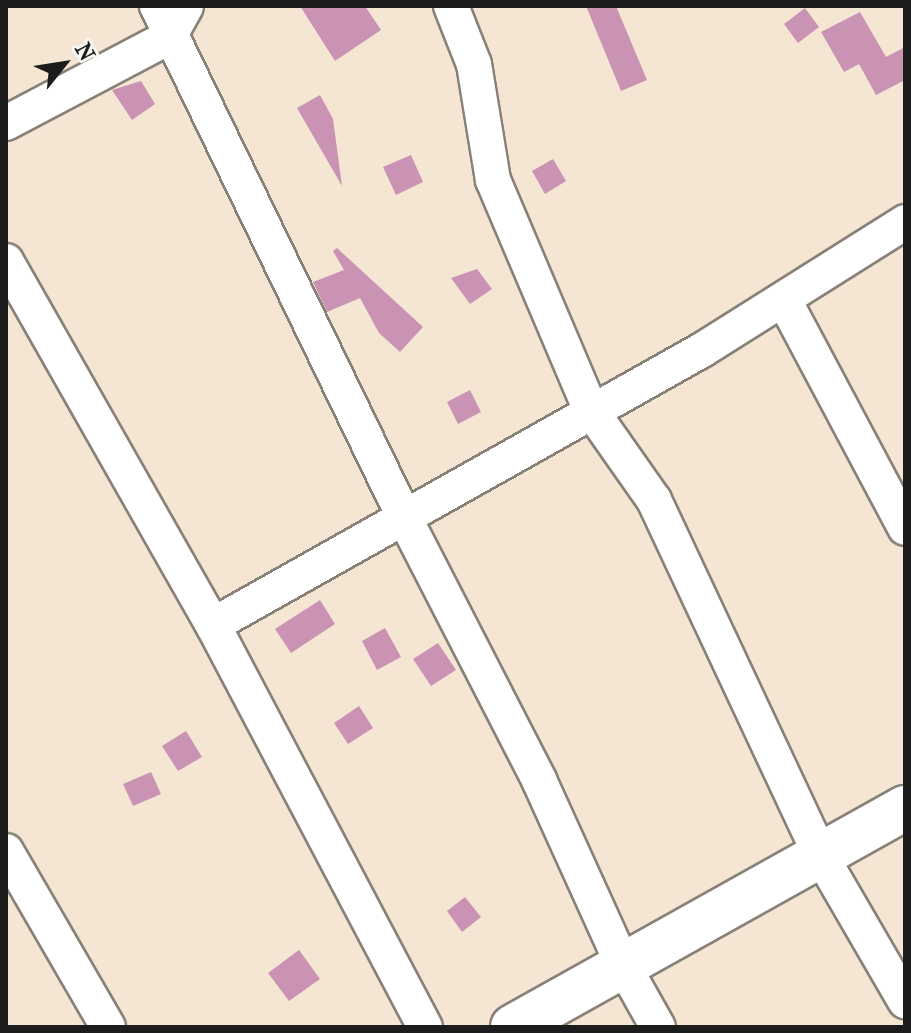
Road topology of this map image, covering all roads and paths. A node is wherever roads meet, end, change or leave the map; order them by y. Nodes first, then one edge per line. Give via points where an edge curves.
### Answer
1 (186, 6) edge
2 (451, 6) edge
3 (163, 21) edge
4 (6, 123) edge
5 (905, 222) edge
6 (6, 261) edge
7 (784, 300) junction
8 (590, 409) junction
9 (404, 517) junction
10 (905, 528) edge
11 (213, 625) junction
12 (905, 808) edge
13 (6, 851) edge
14 (821, 856) junction
15 (623, 965) junction
16 (905, 1001) edge
17 (108, 1027) edge
18 (425, 1027) edge
19 (513, 1027) edge
20 (658, 1027) edge

1 - 3 street
2 - 8 street via 474,64 493,180
3 - 4 street
3 - 9 street
5 - 7 street
6 - 11 street
7 - 8 street
7 - 10 street
8 - 9 street
8 - 14 street via 654,500
9 - 11 street
9 - 15 street via 539,780
11 - 18 street
12 - 14 street
13 - 17 street
14 - 15 street
14 - 16 street
15 - 19 street
15 - 20 street

